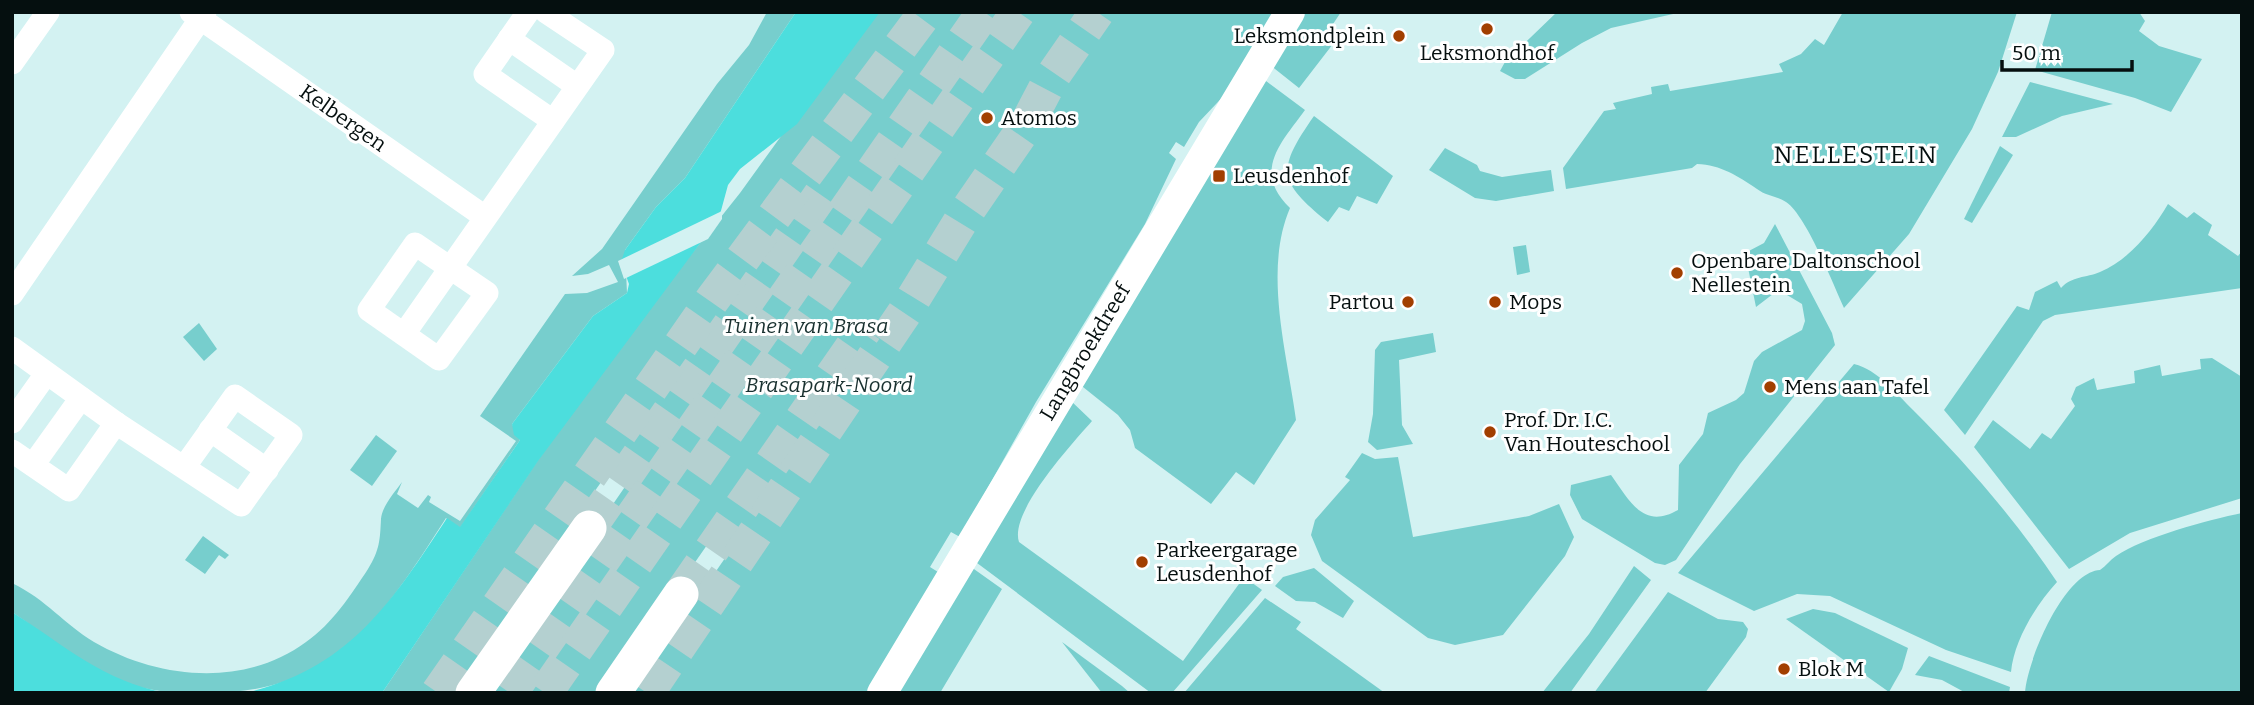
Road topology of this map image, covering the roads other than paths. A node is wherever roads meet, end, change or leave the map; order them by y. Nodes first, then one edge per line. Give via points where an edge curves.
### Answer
1 (48, 12) edge
2 (528, 12) edge
3 (546, 12) edge
4 (199, 14) edge
5 (1286, 19) edge
6 (19, 39) edge
7 (509, 39) junction
8 (12, 63) edge
9 (577, 86) junction
10 (553, 121) junction
11 (485, 217) junction
12 (450, 267) junction
13 (12, 294) edge
14 (404, 334) junction
15 (12, 348) edge
16 (46, 374) junction
17 (81, 398) junction
18 (12, 422) edge
19 (116, 423) junction
20 (210, 430) junction
21 (12, 451) edge
22 (33, 466) junction
23 (185, 466) junction
24 (267, 470) junction
25 (589, 528) tunnel mouth
26 (681, 594) tunnel mouth
27 (473, 693) edge
28 (613, 693) edge
29 (881, 693) edge

1 - 6 street
2 - 7 street
3 - 9 street via 603,50
4 - 11 street, Kelbergen
4 - 13 street, Kelbergen
5 - 29 main road, Langbroekdreef
6 - 8 street
7 - 9 street
7 - 10 street via 485,74
9 - 10 street
10 - 11 street
11 - 12 street
12 - 14 street
12 - 14 street via 415,244 369,309
12 - 14 street via 487,293 439,359
15 - 16 street
16 - 17 street
16 - 18 street
17 - 19 street
17 - 22 street
19 - 22 street via 69,491
19 - 23 street
20 - 23 street
20 - 24 street
20 - 24 street via 235,396 291,435
21 - 22 street
23 - 24 street via 241,505
25 - 27 highway
26 - 28 highway

